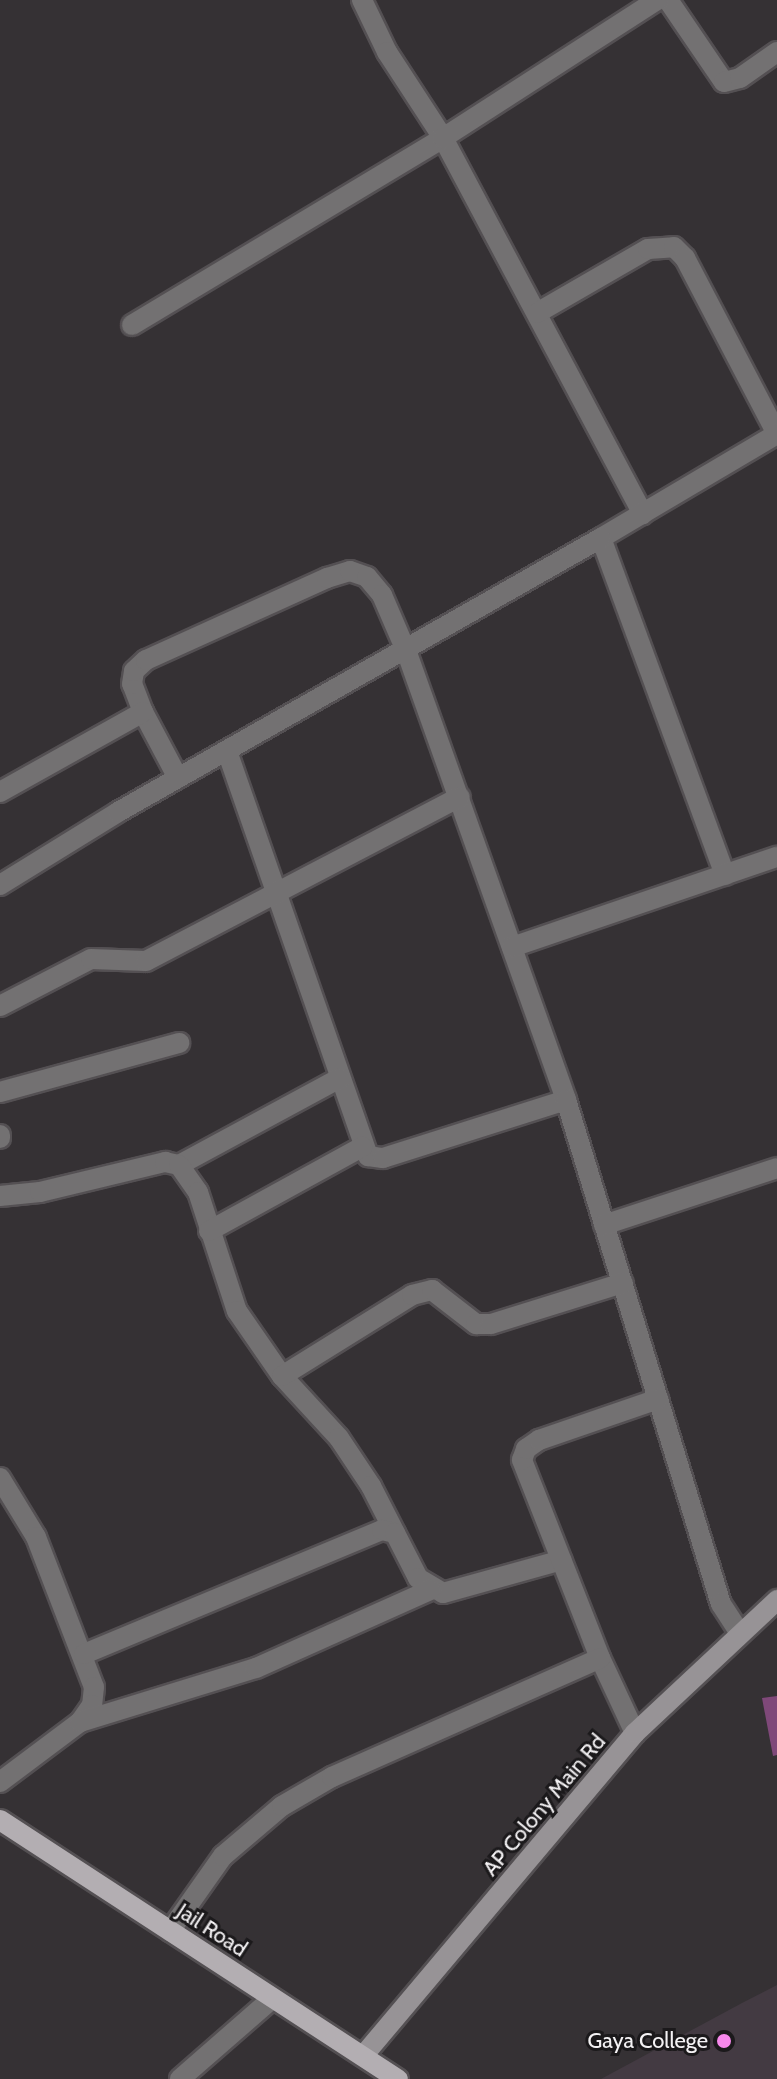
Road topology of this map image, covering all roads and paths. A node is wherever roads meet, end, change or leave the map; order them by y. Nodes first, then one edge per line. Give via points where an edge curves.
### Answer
1 (362, 0) edge
2 (657, 0) edge
3 (668, 0) edge
4 (777, 52) edge
5 (443, 138) junction
6 (537, 313) junction
7 (132, 325) dead end
8 (777, 434) edge
9 (643, 514) junction
10 (601, 538) junction
11 (407, 653) junction
12 (143, 712) junction
13 (227, 751) junction
14 (178, 778) junction
15 (0, 792) edge
16 (460, 797) junction
17 (777, 857) edge
18 (725, 875) junction
19 (0, 885) edge
20 (279, 896) junction
21 (512, 947) junction
22 (0, 1006) edge
23 (179, 1043) dead end
24 (340, 1078) junction
25 (0, 1092) edge
26 (566, 1100) junction
27 (362, 1147) junction
28 (179, 1165) junction
29 (777, 1168) edge
30 (0, 1196) edge
31 (604, 1225) junction
32 (209, 1231) junction
33 (623, 1283) junction
34 (282, 1376) junction
35 (658, 1399) junction
36 (0, 1478) edge
37 (395, 1533) junction
38 (562, 1560) junction
39 (430, 1590) junction
40 (777, 1600) edge
41 (740, 1633) junction
42 (84, 1654) junction
43 (600, 1658) junction
44 (80, 1722) junction
45 (635, 1733) junction
46 (0, 1782) edge
47 (0, 1820) edge
48 (170, 1931) junction
49 (273, 1998) junction
50 (363, 2056) junction
51 (180, 2079) edge
52 (398, 2079) edge

1 - 5 street via 387,52
2 - 5 street
3 - 4 street via 724,82 740,78
5 - 6 street
5 - 7 street
6 - 8 street via 648,249 674,247 685,258
6 - 9 street
8 - 9 street
9 - 10 street
10 - 11 street
10 - 18 street
11 - 12 street via 382,595 367,577 350,571 146,660 134,671 132,684
11 - 13 street
11 - 16 street
12 - 14 street
12 - 15 street
13 - 14 street
13 - 20 street
14 - 19 street
16 - 20 street
16 - 21 street
17 - 18 street
18 - 21 street
20 - 22 street via 146,961 91,959
20 - 24 street
21 - 26 street
23 - 25 street
24 - 27 street
24 - 28 street
26 - 27 street via 383,1158 375,1159
26 - 31 street
27 - 32 street
28 - 30 street via 165,1162 40,1192
28 - 32 street via 190,1175
29 - 31 street
31 - 33 street
32 - 34 street via 237,1311
33 - 34 street via 491,1324 476,1324 432,1290 412,1295
33 - 35 street
34 - 37 street via 339,1438
35 - 38 street via 526,1449 525,1474
35 - 41 street via 721,1604
36 - 42 street via 36,1537
37 - 39 street
37 - 42 street via 382,1530
38 - 39 street via 462,1591
38 - 43 street
39 - 44 street via 256,1668
40 - 41 street, AP Colony Main Rd
41 - 45 street, AP Colony Main Rd
42 - 44 street via 94,1687 92,1705
43 - 45 street
43 - 48 street via 332,1777 282,1806 223,1856
44 - 46 street
45 - 50 street, AP Colony Main Rd
47 - 48 main road, Jail Road
48 - 49 main road, Jail Road
49 - 50 main road, Jail Road
49 - 51 street
50 - 52 main road, Jail Road

